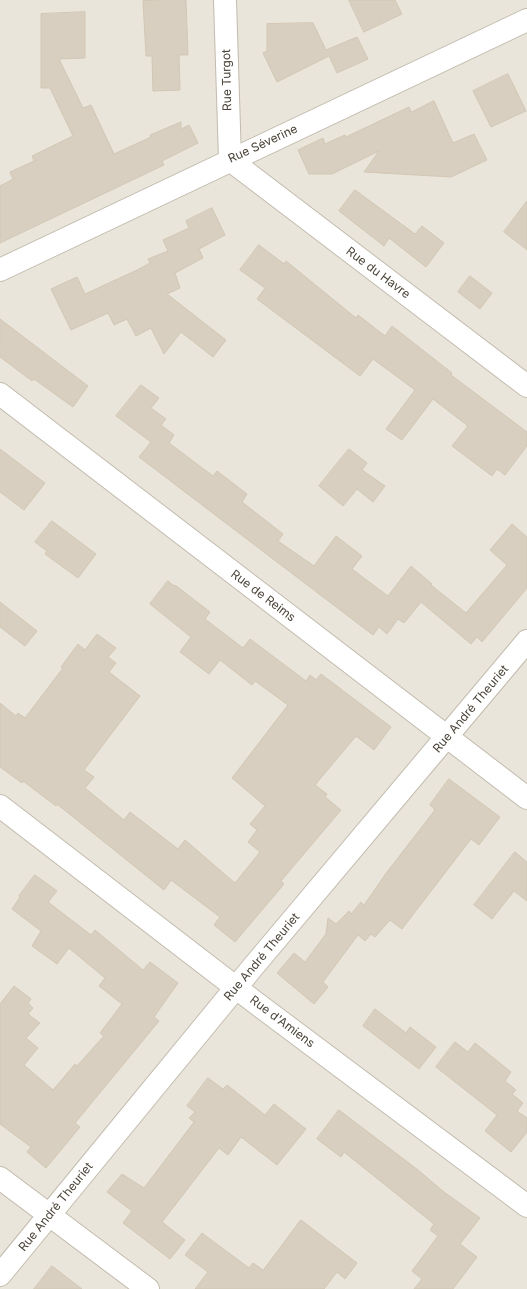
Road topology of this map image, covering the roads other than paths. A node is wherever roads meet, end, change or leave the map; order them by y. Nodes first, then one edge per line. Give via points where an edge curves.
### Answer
1 (225, 0) edge
2 (527, 20) edge
3 (230, 160) junction
4 (0, 270) edge
5 (527, 386) edge
6 (0, 394) edge
7 (527, 641) edge
8 (447, 737) junction
9 (527, 798) edge
10 (0, 806) edge
11 (236, 987) junction
12 (0, 1178) edge
13 (527, 1206) edge
14 (50, 1215) junction
15 (0, 1275) edge
16 (148, 1289) edge

1 - 3 street, Rue Turgot
2 - 3 street, Rue Séverine
3 - 4 street, Rue Séverine
3 - 5 street, Rue du Havre
6 - 8 street, Rue de Reims
7 - 8 street, Rue André Theuriet
8 - 9 street, Rue de Reims
8 - 11 street, Rue André Theuriet
10 - 11 street, Rue d'Amiens
11 - 13 street, Rue d'Amiens
11 - 14 street, Rue André Theuriet
12 - 14 street
14 - 15 street, Rue André Theuriet
14 - 16 street

